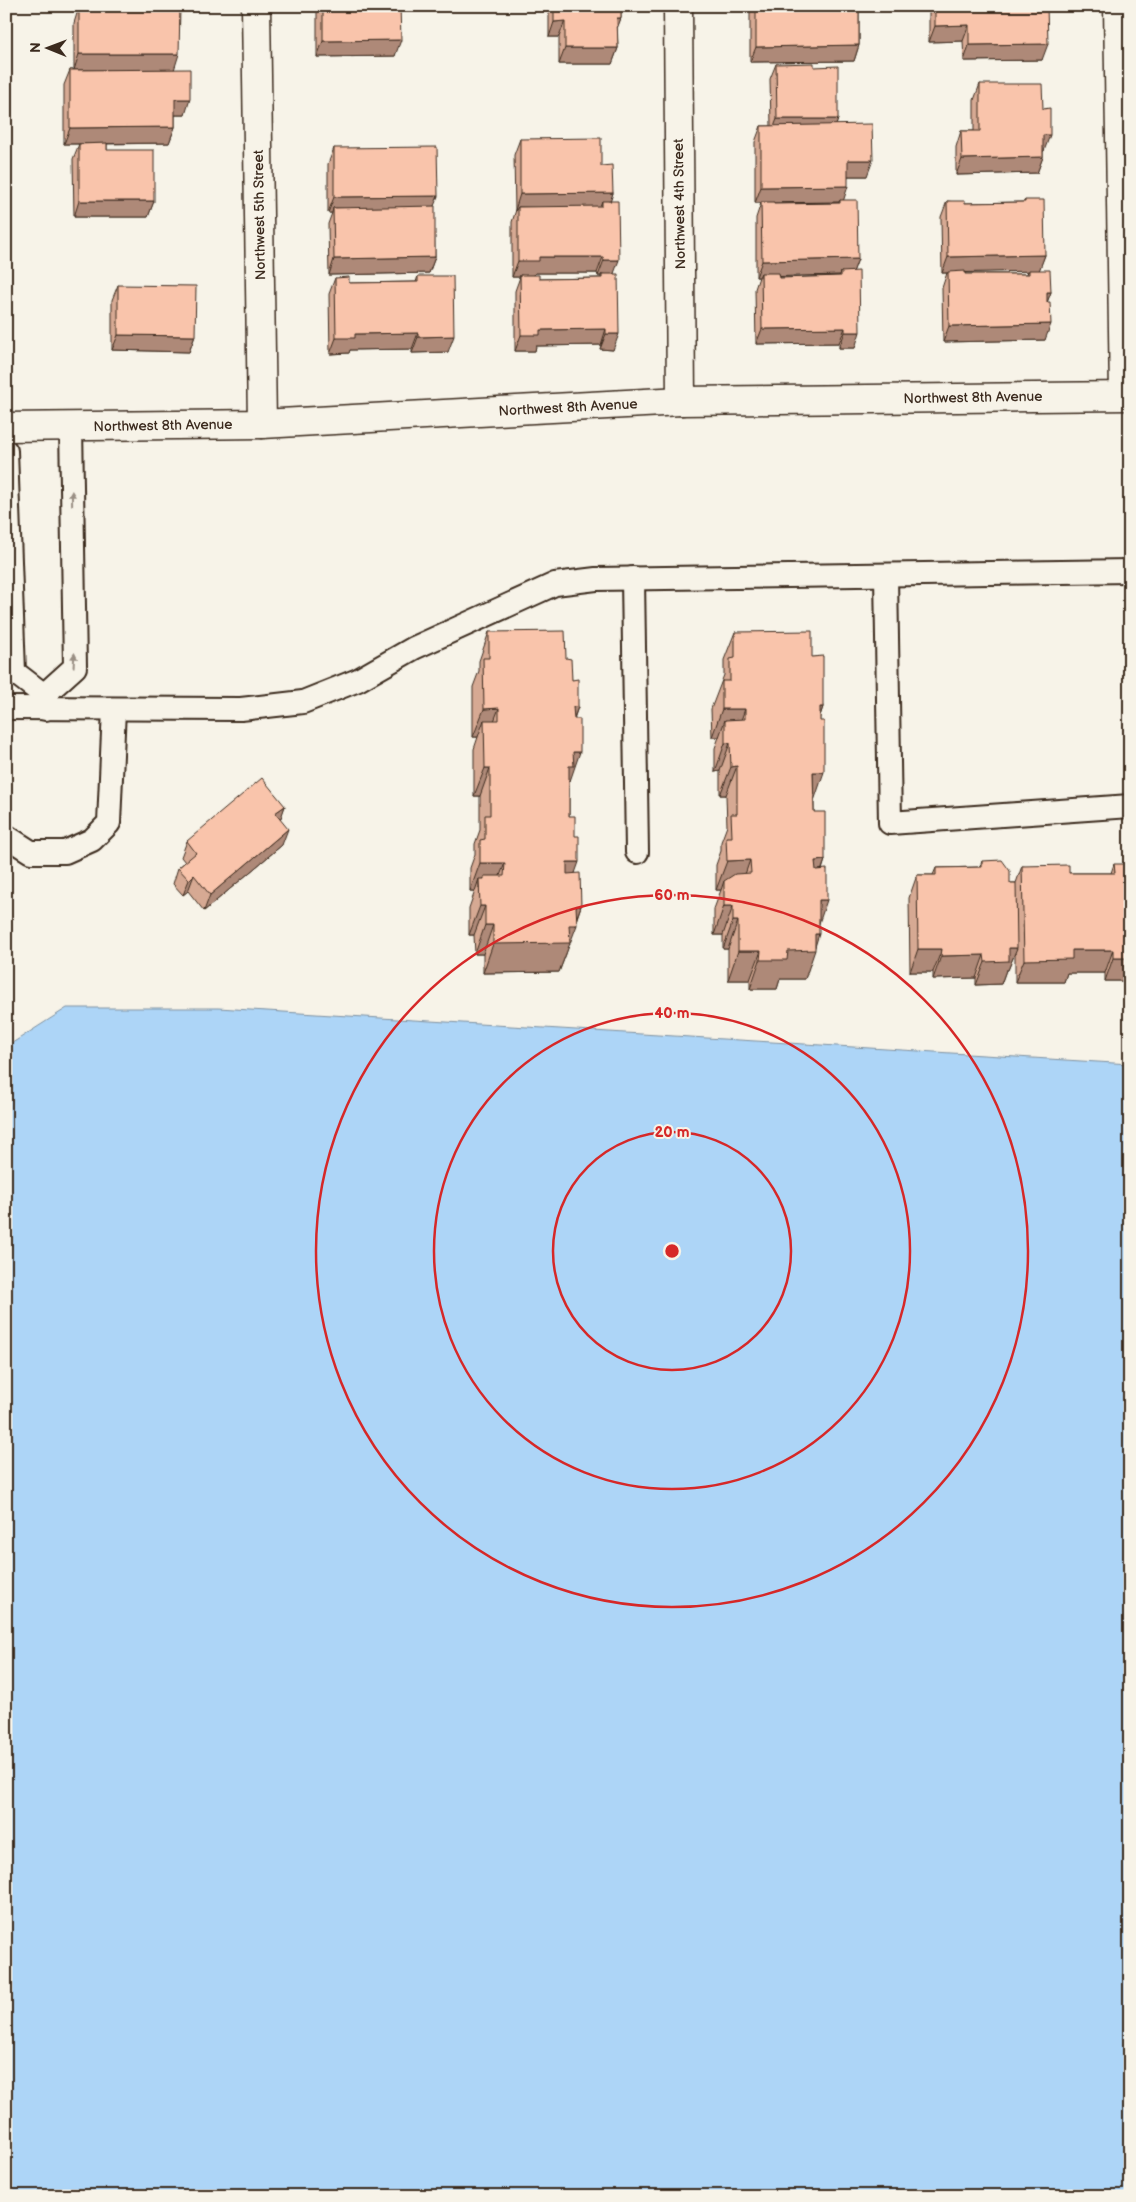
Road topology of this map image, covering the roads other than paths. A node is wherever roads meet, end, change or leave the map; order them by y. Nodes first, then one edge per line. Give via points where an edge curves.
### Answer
1 (256, 6) edge
2 (678, 6) edge
3 (1118, 6) edge
4 (1127, 396) edge
5 (681, 401) junction
6 (262, 424) junction
7 (71, 426) junction
8 (6, 427) edge
9 (6, 451) edge
10 (1130, 571) edge
11 (886, 575) junction
12 (633, 578) junction
13 (44, 702) junction
14 (6, 708) edge
15 (114, 709) junction
16 (1130, 806) edge
17 (6, 836) edge
18 (637, 852) dead end

1 - 6 street, Northwest 5th Street
2 - 5 street, Northwest 4th Street
3 - 4 street
4 - 5 street, Northwest 8th Avenue
5 - 6 street, Northwest 8th Avenue
6 - 7 street, Northwest 8th Avenue
7 - 8 street, Northwest 8th Avenue
13 -> 7 lane via 75,667
9 - 13 lane via 14,672
10 - 11 lane
11 - 12 lane
11 - 16 lane via 890,823
12 - 15 lane via 555,584 414,648 358,680 303,702 241,709
12 - 18 lane
13 - 14 lane
13 - 15 lane
15 - 17 lane via 109,823 92,840 64,852 31,852

